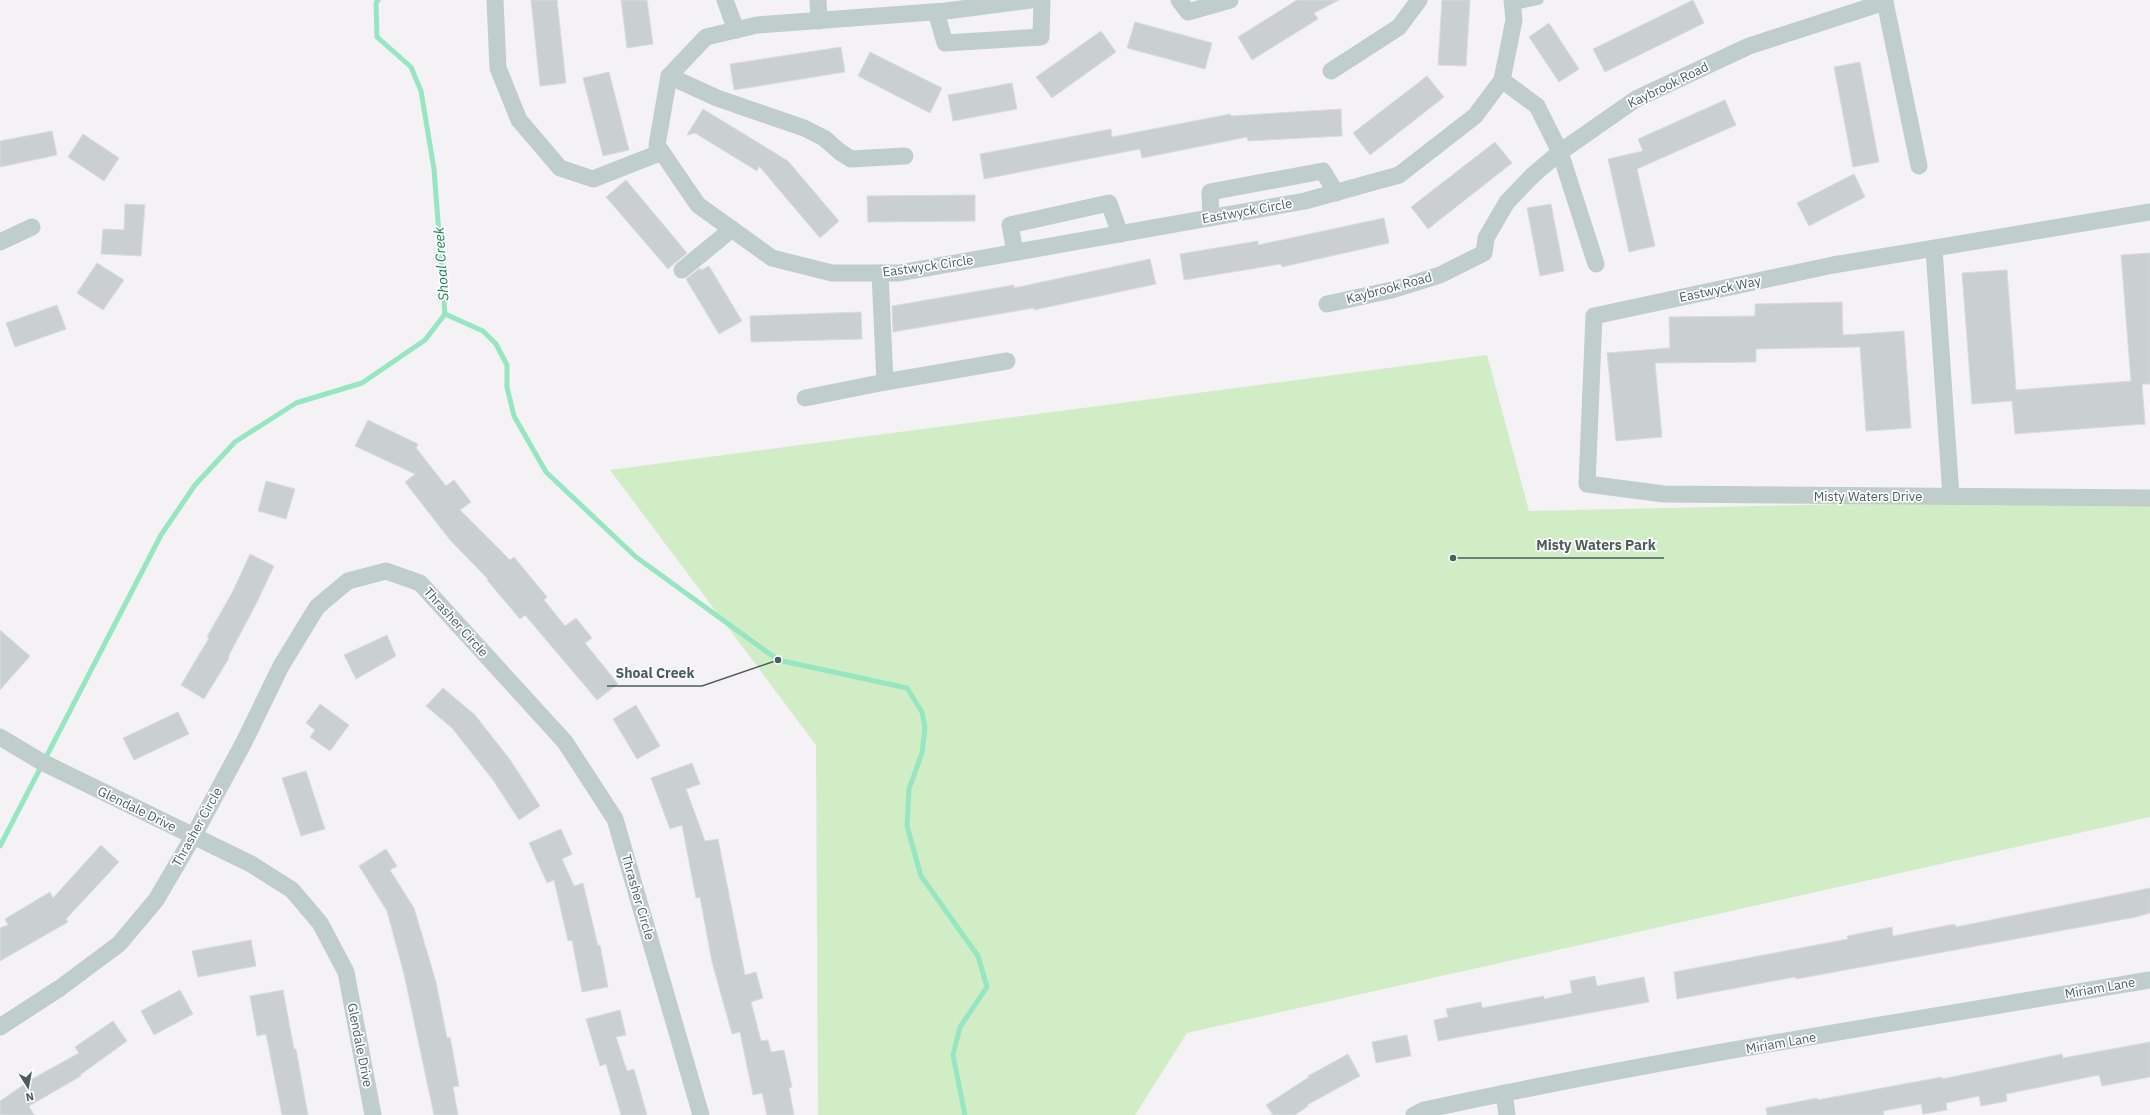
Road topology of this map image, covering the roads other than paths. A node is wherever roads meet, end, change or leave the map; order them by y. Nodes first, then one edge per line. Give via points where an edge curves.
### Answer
1 (495, 0) edge
2 (725, 0) edge
3 (818, 0) edge
4 (1031, 0) edge
5 (1042, 0) edge
6 (1179, 0) edge
7 (1230, 0) edge
8 (1419, 0) edge
9 (1539, 0) edge
10 (1512, 3) edge
11 (942, 8) edge
12 (819, 21) junction
13 (736, 30) junction
14 (1331, 71) dead end
15 (669, 76) junction
16 (1502, 80) junction
17 (662, 152) junction
18 (1560, 152) junction
19 (905, 156) dead end
20 (1919, 166) dead end
21 (1336, 193) junction
22 (2150, 212) edge
23 (1211, 218) junction
24 (32, 227) dead end
25 (732, 230) junction
26 (1120, 234) junction
27 (0, 242) edge
28 (1934, 249) junction
29 (1015, 252) junction
30 (1596, 264) dead end
31 (682, 270) dead end
32 (880, 273) junction
33 (1327, 304) dead end
34 (1007, 361) dead end
35 (885, 382) junction
36 (805, 398) dead end
37 (1587, 484) joint
38 (1951, 496) junction
39 (2150, 498) edge
40 (0, 737) edge
41 (193, 837) junction
42 (2150, 980) edge
43 (0, 1027) edge
44 (1504, 1093) junction
45 (373, 1115) edge
46 (701, 1115) edge
47 (1414, 1115) edge
48 (1508, 1115) edge

1 - 17 street via 498,68 519,120 560,168 593,179
2 - 13 street
3 - 12 street
4 - 11 street
5 - 11 street via 1041,37 945,43
6 - 7 street via 1188,12
8 - 14 street via 1399,27
9 - 10 lane
10 - 16 street, Eastwyck Circle via 1514,20
11 - 12 street
12 - 13 street via 757,25
13 - 15 street via 706,37
15 - 17 street, Eastwyck Circle via 657,145
15 - 19 street via 716,98 804,128 824,138 851,159
16 - 18 street via 1537,106
16 - 21 street, Eastwyck Circle via 1475,116 1399,175
17 - 25 street, Eastwyck Circle via 698,205
18 - 20 street, Kaybrook Road via 1636,99 1749,46 1885,2
18 - 30 street
18 - 33 street, Kaybrook Road via 1507,202 1486,238 1484,253 1440,275 1392,290
21 - 23 street, Eastwyck Circle
21 - 23 street via 1323,171 1210,192
22 - 28 street, Eastwyck Way
23 - 26 street, Eastwyck Circle
24 - 27 street
25 - 31 street
25 - 32 street, Eastwyck Circle via 772,258 832,273
26 - 29 street, Eastwyck Circle
26 - 29 street via 1109,203 1010,224
28 - 37 street, Eastwyck Way via 1833,265 1594,316
28 - 38 street
29 - 32 street, Eastwyck Circle via 898,273
32 - 35 street
34 - 35 street
35 - 36 street
37 - 38 street, Misty Waters Drive via 1664,494
38 - 39 street, Misty Waters Drive
40 - 41 street, Glendale Drive via 40,761
41 - 43 street, Thrasher Circle via 156,900 120,944 60,988
41 - 45 street, Glendale Drive via 251,864 292,890 320,923 346,972
41 - 46 street, Thrasher Circle via 282,666 317,607 348,580 386,571 420,583 565,742 615,819
42 - 44 street, Miriam Lane
44 - 47 street, Miriam Lane via 1424,1110
44 - 48 street

